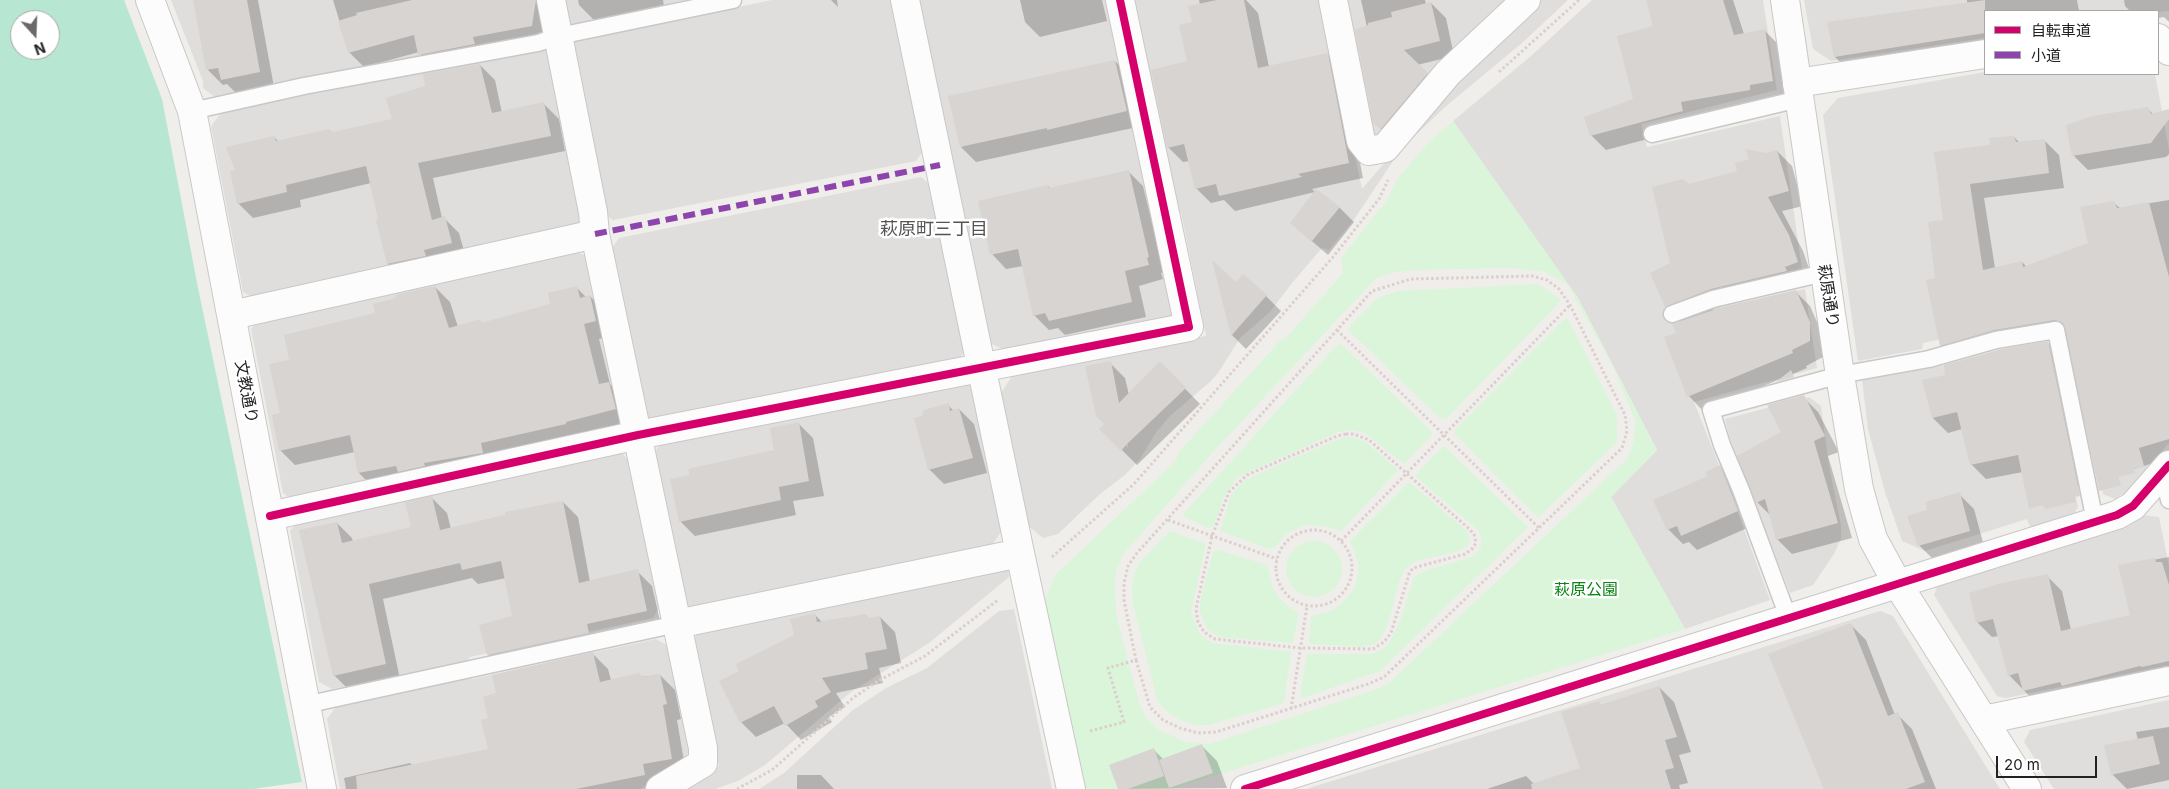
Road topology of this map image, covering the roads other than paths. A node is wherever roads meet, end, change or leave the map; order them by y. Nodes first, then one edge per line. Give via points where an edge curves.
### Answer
1 (150, 0) edge
2 (551, 0) edge
3 (733, 0) edge
4 (905, 0) edge
5 (1120, 0) edge
6 (1332, 0) edge
7 (1526, 0) edge
8 (1785, 0) edge
9 (559, 36) junction
10 (2159, 39) edge
11 (2169, 51) edge
12 (1984, 54) edge
13 (1798, 91) junction
14 (192, 111) junction
15 (1652, 134) dead end
16 (595, 234) junction
17 (1824, 273) junction
18 (1672, 314) dead end
19 (232, 315) junction
20 (982, 367) junction
21 (1840, 374) junction
22 (638, 435) junction
23 (2166, 468) edge
24 (2169, 500) edge
25 (270, 516) junction
26 (2095, 521) junction
27 (1020, 553) junction
28 (1897, 583) junction
29 (1788, 617) junction
30 (677, 624) junction
31 (2169, 681) edge
32 (306, 705) junction
33 (1984, 720) junction
34 (322, 789) edge
35 (660, 789) edge
36 (1071, 789) edge
37 (1245, 789) edge
38 (2027, 789) edge

1 - 14 street, 文教通り
2 - 9 street
3 - 9 lane
4 - 20 street
5 - 20 street via 1188,327
6 - 7 street via 1362,141 1369,152 1384,148 1448,73
8 - 13 street, 萩原通り
9 - 14 lane via 538,43 304,86
9 - 16 street
10 - 11 street
12 - 13 street
13 - 15 lane
13 - 17 street, 萩原通り
14 - 19 street, 文教通り
16 - 19 street
16 - 22 street
17 - 18 lane via 1713,299
17 - 21 street, 萩原通り
19 - 25 street, 文教通り
20 - 22 street
20 - 27 street
21 - 26 lane via 1929,359 1996,340 2056,330
21 - 28 street, 萩原通り via 1858,489 1873,539
21 - 29 lane via 1711,410
22 - 25 street
22 - 30 street
23 - 24 lane
23 - 26 street via 2133,506
25 - 32 street, 文教通り
26 - 28 street
27 - 30 street
27 - 36 street
28 - 29 street
28 - 33 street, 萩原通り
29 - 37 street
30 - 32 lane
30 - 35 street via 703,763
31 - 33 street
32 - 34 street, 文教通り
33 - 38 street, 萩原通り

